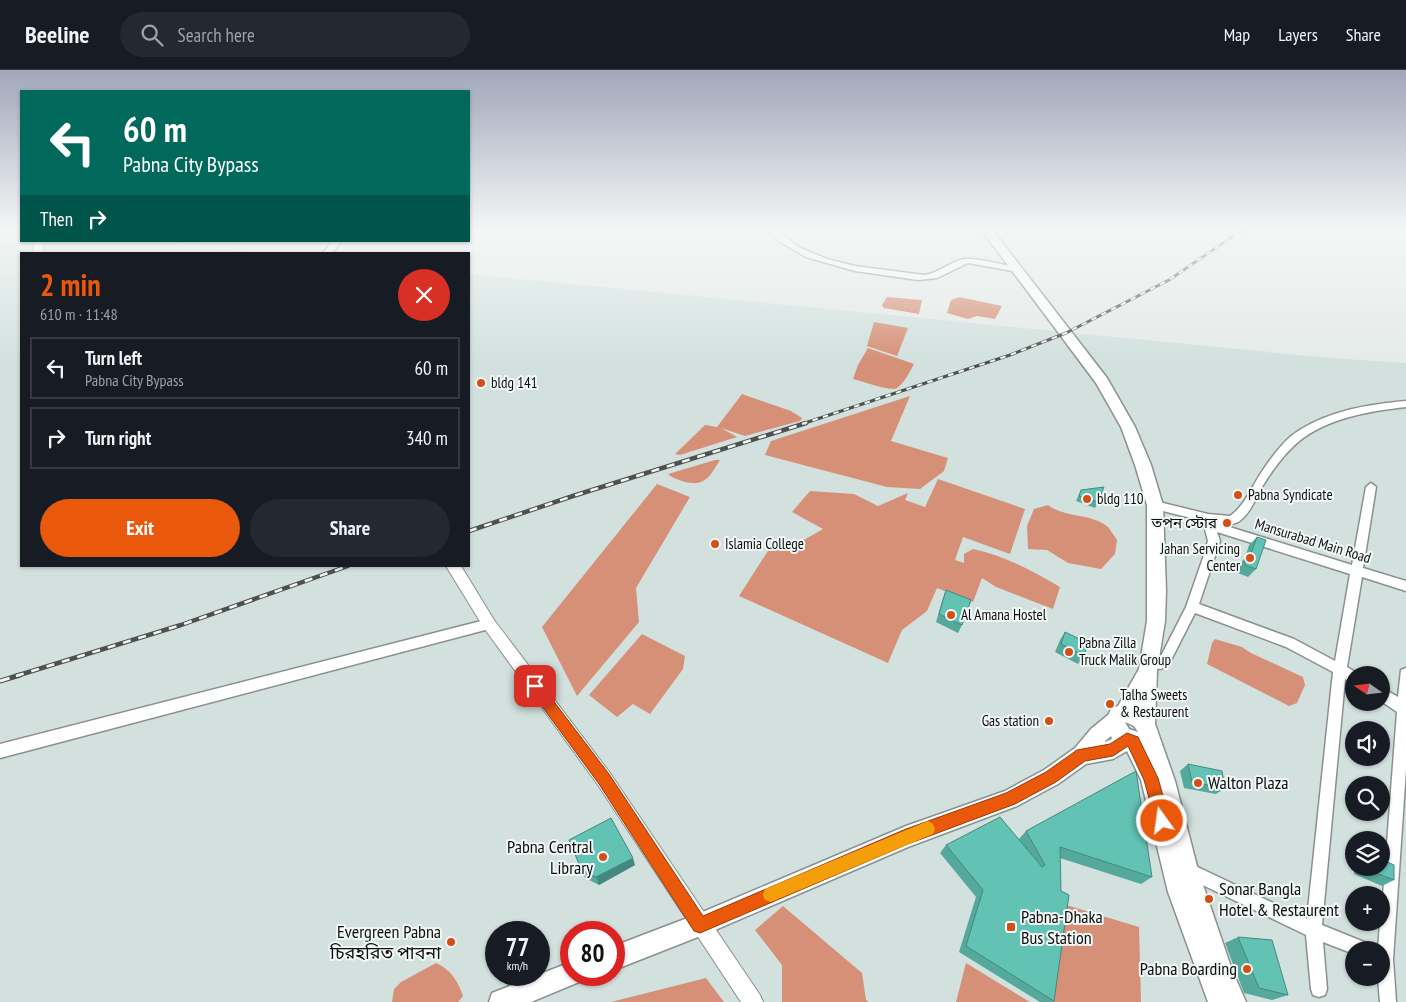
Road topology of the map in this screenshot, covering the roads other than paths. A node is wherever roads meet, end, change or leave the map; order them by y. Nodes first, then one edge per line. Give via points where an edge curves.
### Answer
1 (878, 271) edge
2 (940, 271) edge
3 (1019, 271) edge
4 (1406, 404) edge
5 (1371, 487) dead end
6 (1155, 505) junction
7 (1209, 522) junction
8 (454, 567) edge
9 (1358, 571) junction
10 (1406, 586) edge
11 (1192, 607) junction
12 (488, 624) junction
13 (1149, 667) junction
14 (1340, 669) junction
15 (1345, 672) edge
16 (1406, 674) edge
17 (1390, 699) edge
18 (1405, 710) edge
19 (1119, 717) junction
20 (1138, 735) junction
21 (0, 751) edge
22 (1082, 755) junction
23 (1158, 780) junction
24 (1187, 870) junction
25 (700, 925) junction
26 (1314, 930) junction
27 (1385, 941) edge
28 (1345, 943) edge
29 (625, 954) edge
30 (560, 978) edge
31 (1386, 986) edge
32 (1319, 989) dead end
33 (501, 1002) edge
34 (753, 1002) edge
35 (1220, 1002) edge
36 (1234, 1002) edge
37 (1388, 1002) edge

1 - 2 street via 929,277
3 - 6 highway via 1102,381 1128,427
4 - 7 street via 1372,409 1312,429 1294,440 1238,516
5 - 9 street
6 - 7 street
6 - 13 highway via 1156,621
7 - 9 street, Mansurabad Main Road
7 - 11 street via 1214,541
8 - 12 main road
9 - 10 street, Mansurabad Main Road
9 - 14 street
11 - 13 street via 1165,660
11 - 14 street via 1290,643
12 - 21 street
12 - 25 main road via 604,779
13 - 19 highway
13 - 20 highway
14 - 15 street
14 - 26 street
16 - 18 street
17 - 18 street
18 - 27 street
19 - 20 highway via 1138,717
19 - 22 highway
20 - 22 highway via 1113,750
20 - 23 highway
22 - 25 highway via 1051,777 1010,799 906,837
23 - 24 highway
23 - 35 highway via 1179,892
24 - 26 street
24 - 36 highway
25 - 29 highway
25 - 34 main road
26 - 28 street
26 - 32 street
30 - 33 highway
31 - 37 street

